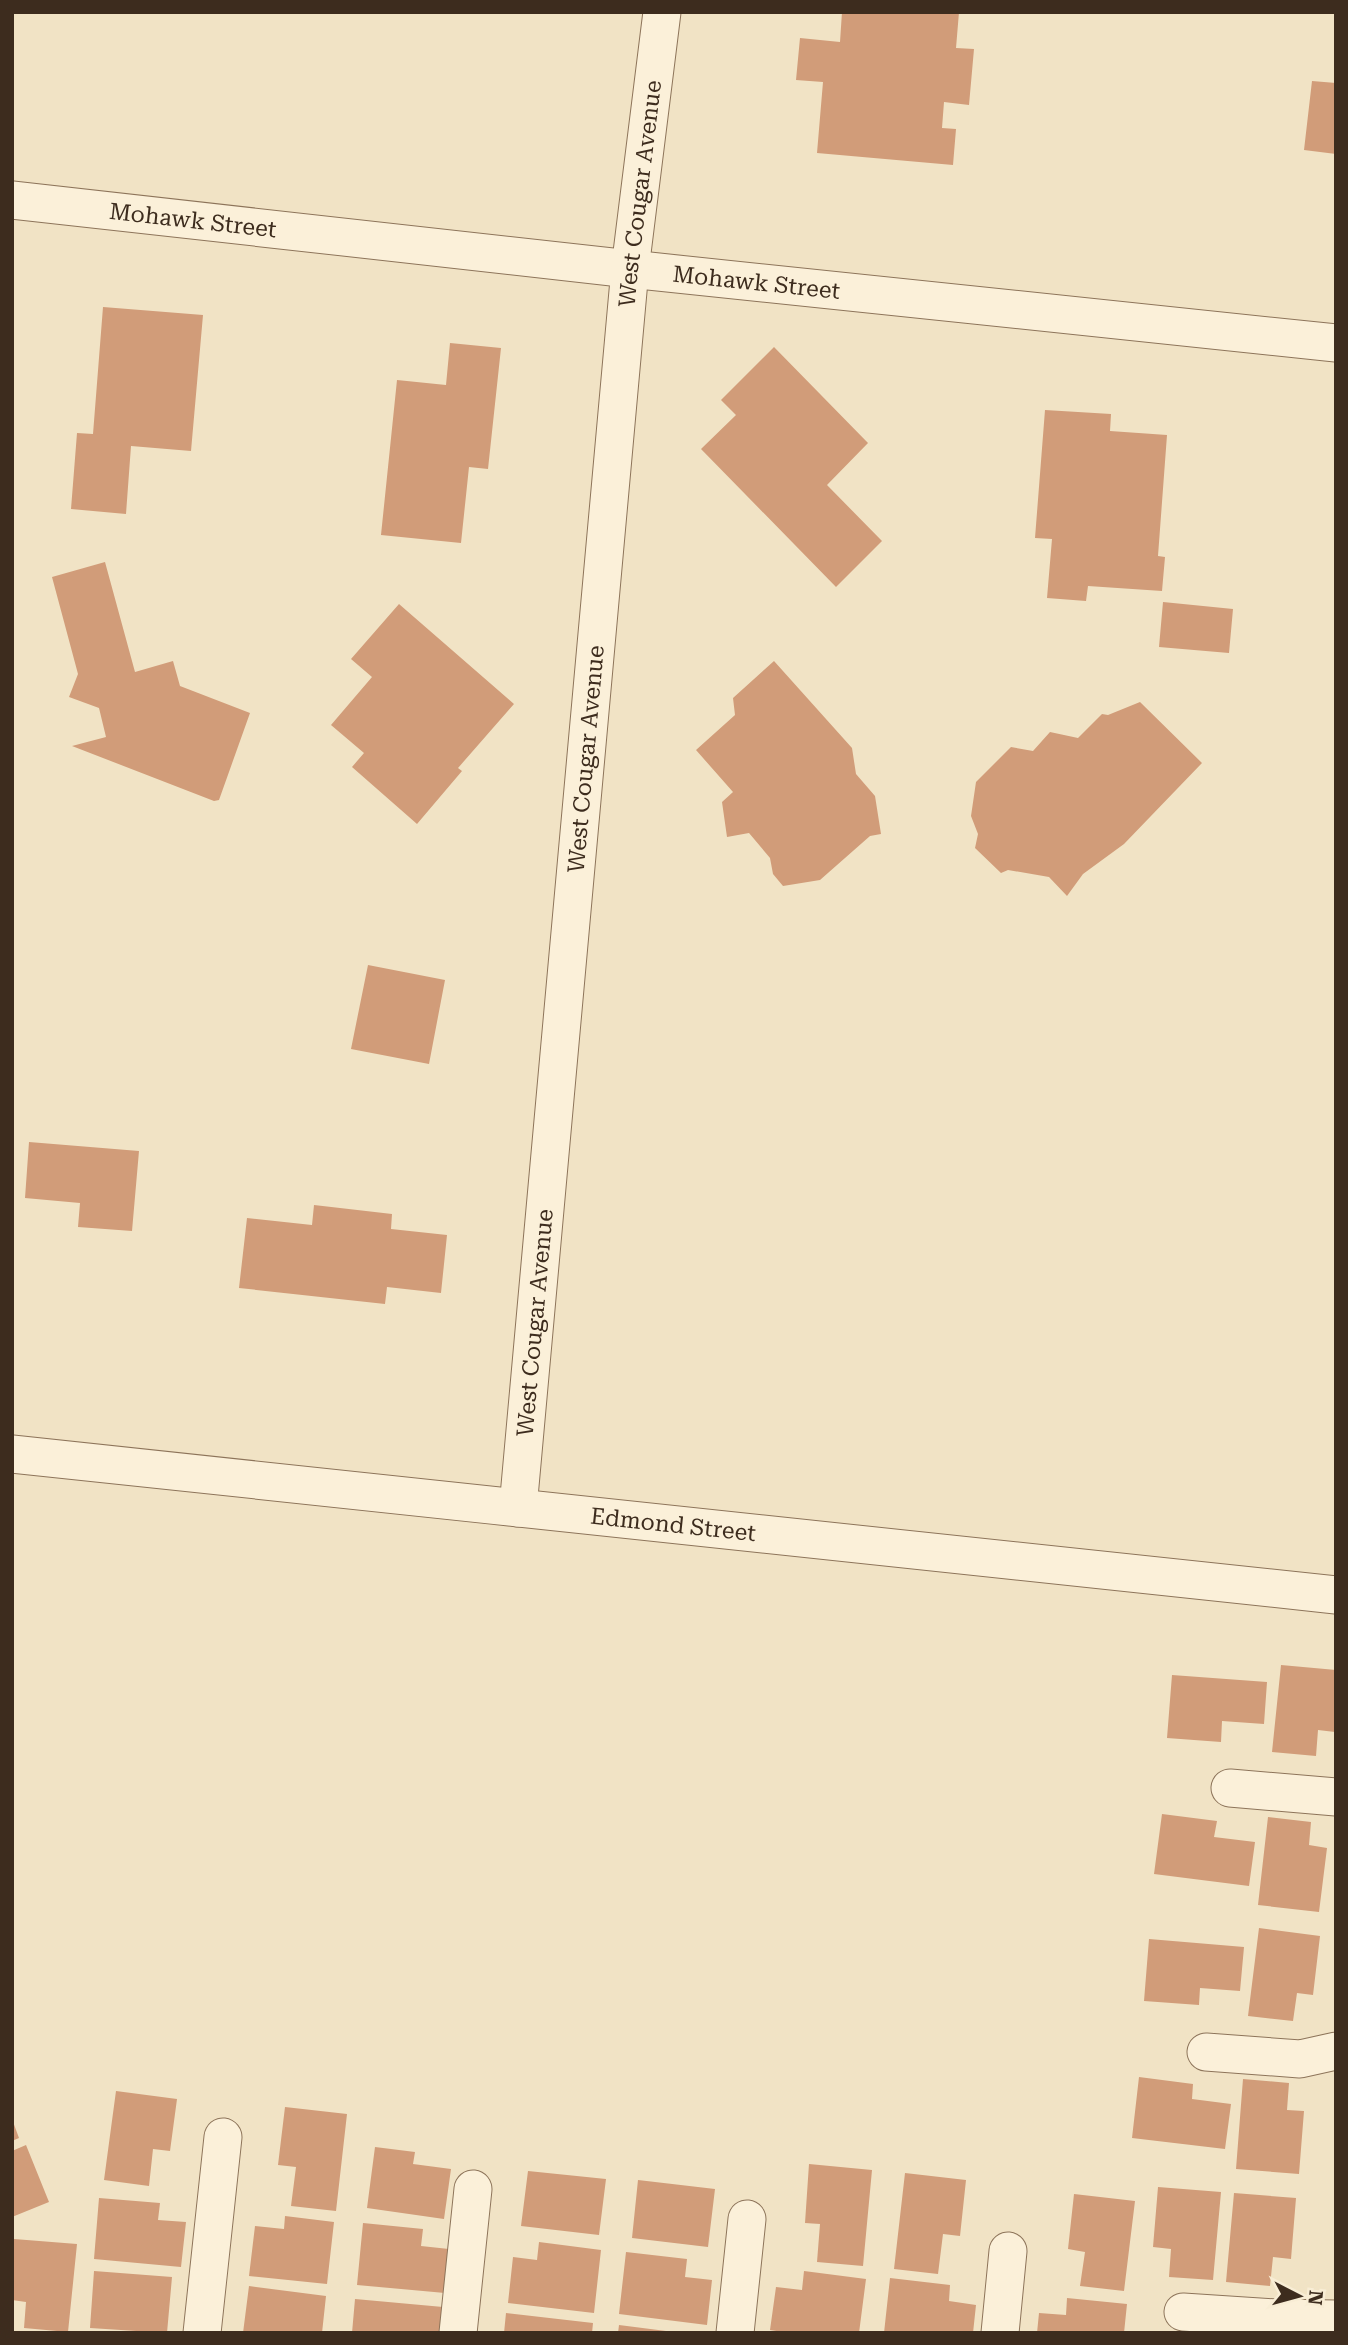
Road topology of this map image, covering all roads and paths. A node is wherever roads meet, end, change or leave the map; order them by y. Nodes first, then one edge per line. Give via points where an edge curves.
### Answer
1 (663, 12) edge
2 (12, 200) edge
3 (630, 269) junction
4 (1336, 342) edge
5 (12, 1454) edge
6 (518, 1507) junction
7 (1336, 1595) edge
8 (1230, 1788) dead end
9 (1336, 1797) edge
10 (1336, 2051) edge
11 (1206, 2052) dead end
12 (223, 2137) dead end
13 (473, 2189) dead end
14 (747, 2219) dead end
15 (1008, 2251) dead end
16 (1183, 2312) dead end
17 (1336, 2319) edge
18 (202, 2333) edge
19 (458, 2333) edge
20 (735, 2333) edge
21 (1000, 2333) edge

1 - 3 street, West Cougar Avenue
2 - 3 street, Mohawk Street
3 - 4 street, Mohawk Street
3 - 6 street, West Cougar Avenue
5 - 6 street, Edmond Street
6 - 7 street, Edmond Street
8 - 9 street
10 - 11 street via 1300,2059
12 - 18 street
13 - 19 street
14 - 20 street
15 - 21 street
16 - 17 street

